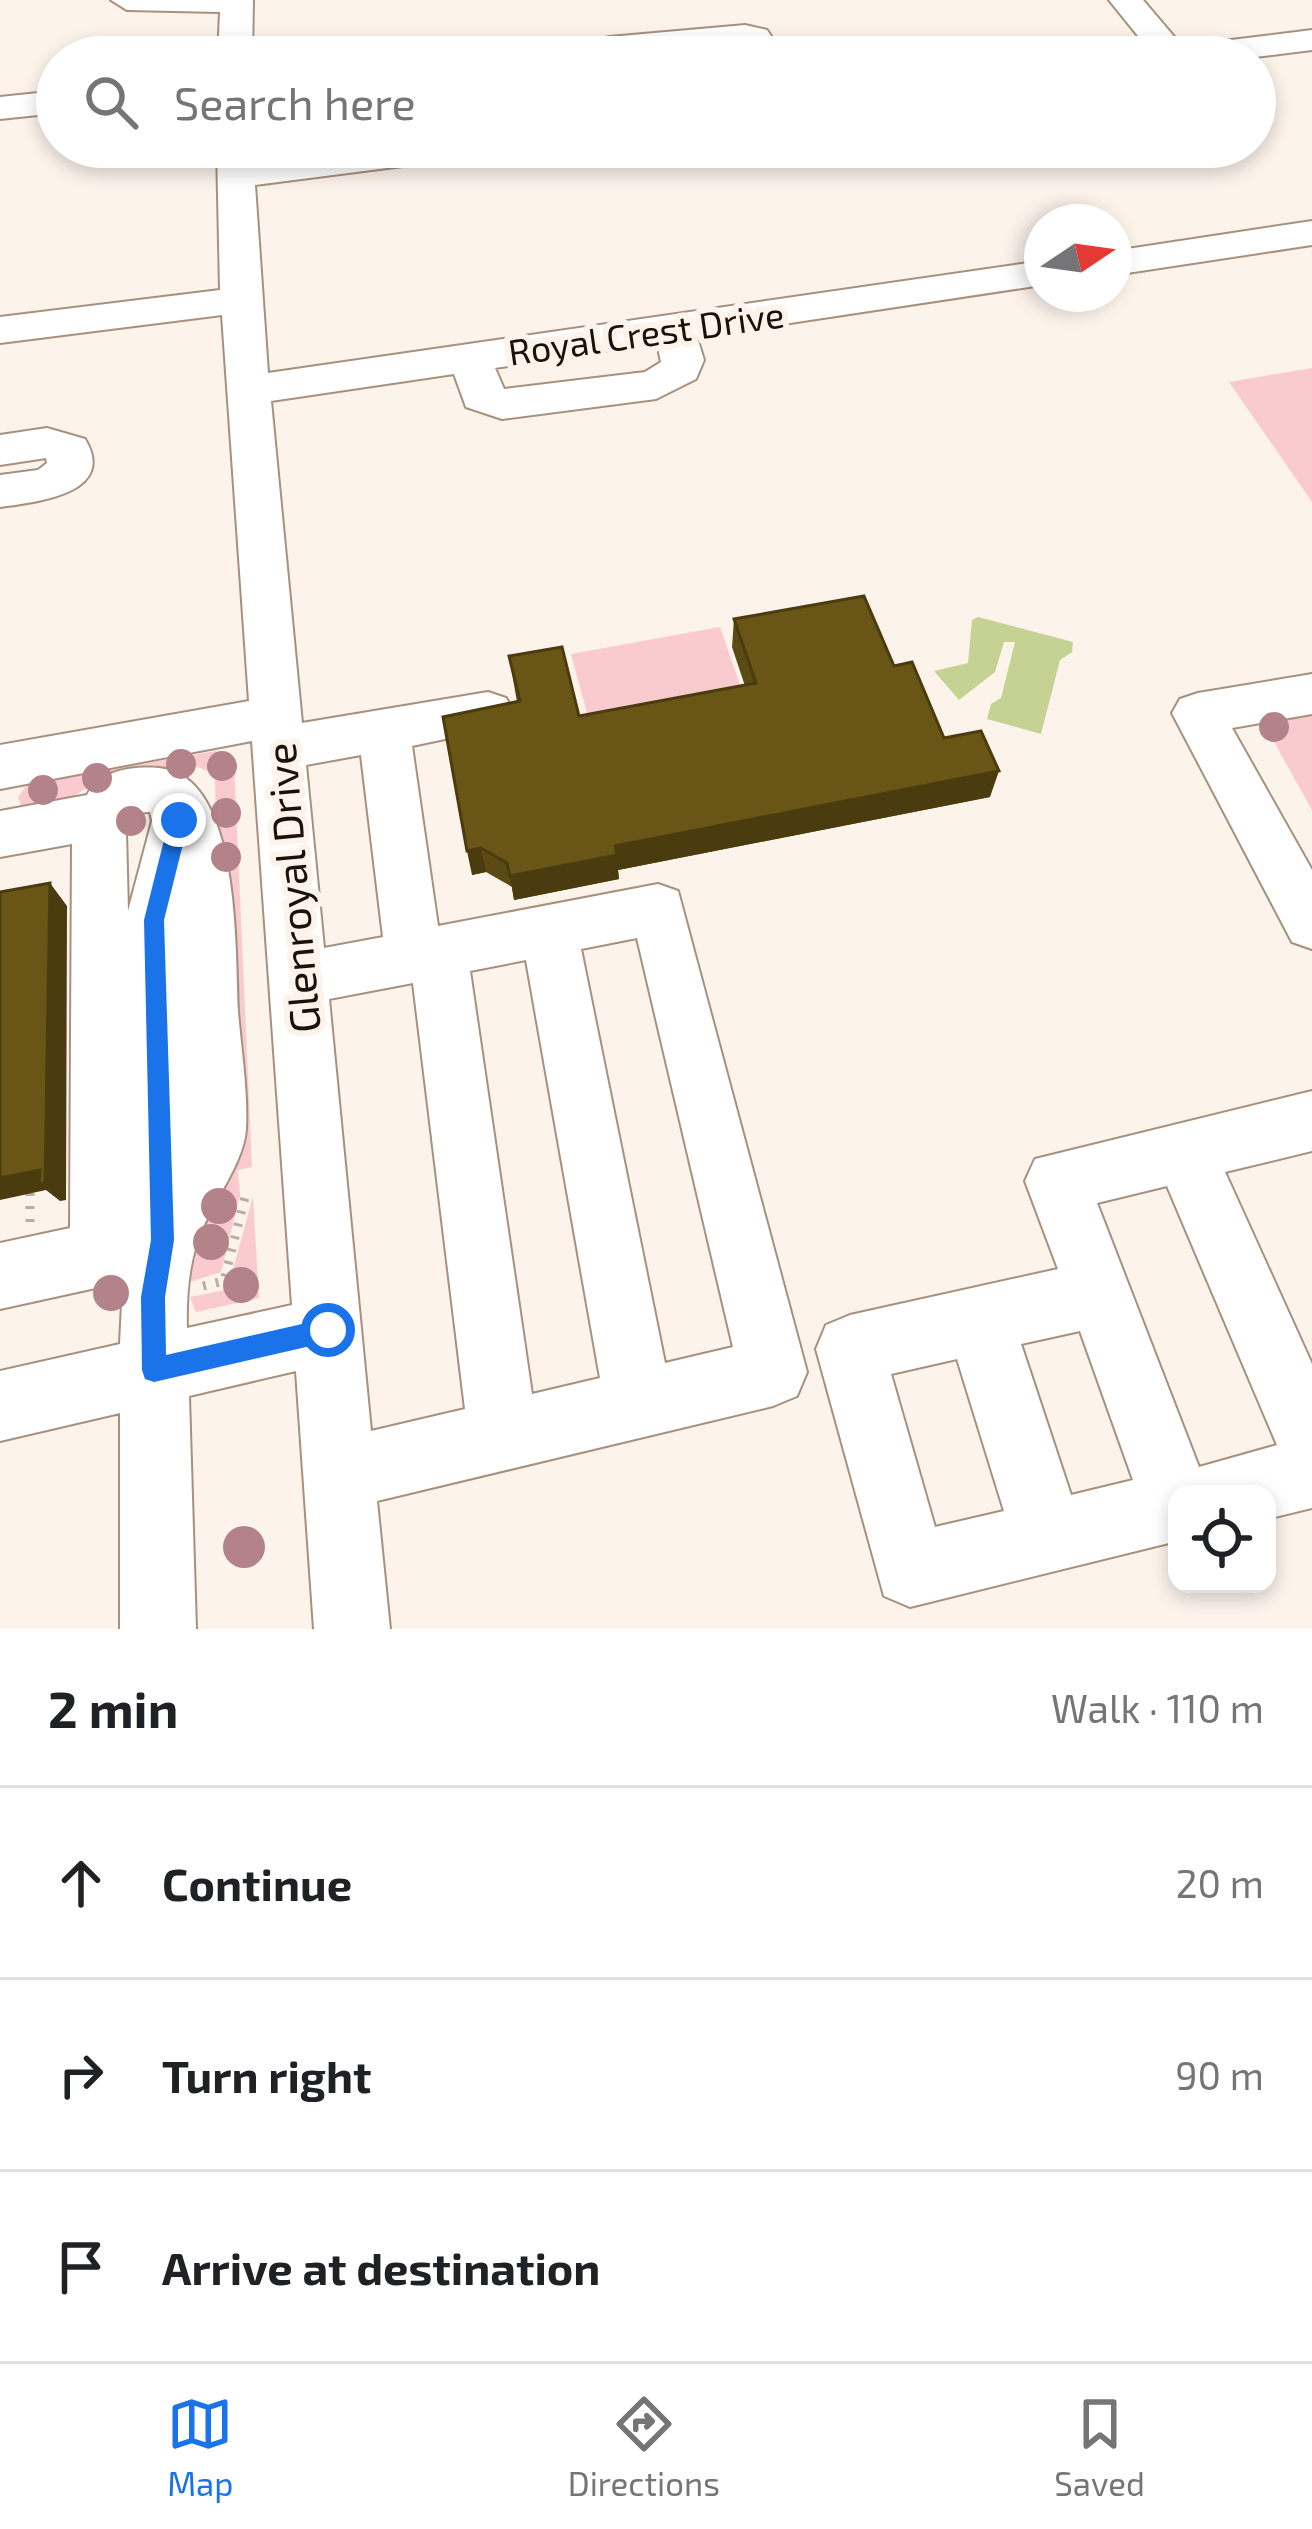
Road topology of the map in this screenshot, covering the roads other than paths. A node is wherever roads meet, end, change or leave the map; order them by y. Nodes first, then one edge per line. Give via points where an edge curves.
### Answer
1 (127, 0) edge
2 (1105, 0) edge
3 (1125, 0) edge
4 (236, 1) edge
5 (235, 36) edge
6 (716, 36) edge
7 (752, 36) edge
8 (1132, 36) edge
9 (1157, 36) edge
10 (1312, 40) edge
11 (1276, 44) edge
12 (36, 105) edge
13 (0, 109) edge
14 (234, 168) edge
15 (1312, 233) edge
16 (1132, 259) edge
17 (1024, 276) edge
18 (241, 299) junction
19 (0, 330) edge
20 (251, 390) junction
21 (0, 450) edge
22 (0, 490) edge
23 (1312, 694) edge
24 (488, 712) edge
25 (384, 730) junction
26 (279, 732) junction
27 (0, 767) edge
28 (103, 815) junction
29 (0, 834) edge
30 (1312, 924) edge
31 (549, 930) junction
32 (426, 954) junction
33 (299, 979) junction
34 (1311, 1125) edge
35 (1183, 1151) junction
36 (133, 1247) junction
37 (0, 1276) edge
38 (1100, 1293) junction
39 (979, 1321) junction
40 (328, 1330) junction
41 (154, 1370) junction
42 (639, 1404) junction
43 (0, 1406) edge
44 (503, 1436) junction
45 (1312, 1443) edge
46 (1312, 1472) edge
47 (340, 1474) junction
48 (1170, 1485) edge
49 (1259, 1485) edge
50 (1168, 1506) edge
51 (1048, 1537) junction
52 (158, 1629) edge
53 (352, 1629) edge

1 - 4 street
2 - 8 street
3 - 9 street
4 - 5 street
6 - 7 street
10 - 11 street
12 - 13 street
14 - 18 street, Glenroyal Drive
15 - 16 street
17 - 20 street, Royal Crest Drive via 673,328 681,369 656,385 502,404 481,397 471,358
18 - 19 street
18 - 20 street, Glenroyal Drive
20 - 26 street, Glenroyal Drive
21 - 22 street via 46,443 69,450 70,470 49,484
23 - 30 street via 1198,712
24 - 25 street
25 - 26 street
25 - 32 street
26 - 27 street
26 - 33 street, Glenroyal Drive
28 - 29 street
28 - 36 street via 99,855
28 - 36 street via 125,791 162,790 176,810 190,1145
31 - 32 street
31 - 42 street
31 - 42 street via 658,908 773,1372
32 - 33 street
32 - 44 street
33 - 40 street, Glenroyal Drive
34 - 35 street
35 - 38 street via 1057,1180
35 - 45 street
36 - 37 street
36 - 41 street via 153,1297
38 - 39 street
38 - 48 street
39 - 51 street
39 - 51 street via 850,1349 910,1570
40 - 41 street
40 - 47 street, Glenroyal Drive
41 - 43 street
41 - 52 street
42 - 44 street
44 - 47 street
46 - 49 street
47 - 53 street, Glenroyal Drive
50 - 51 street

